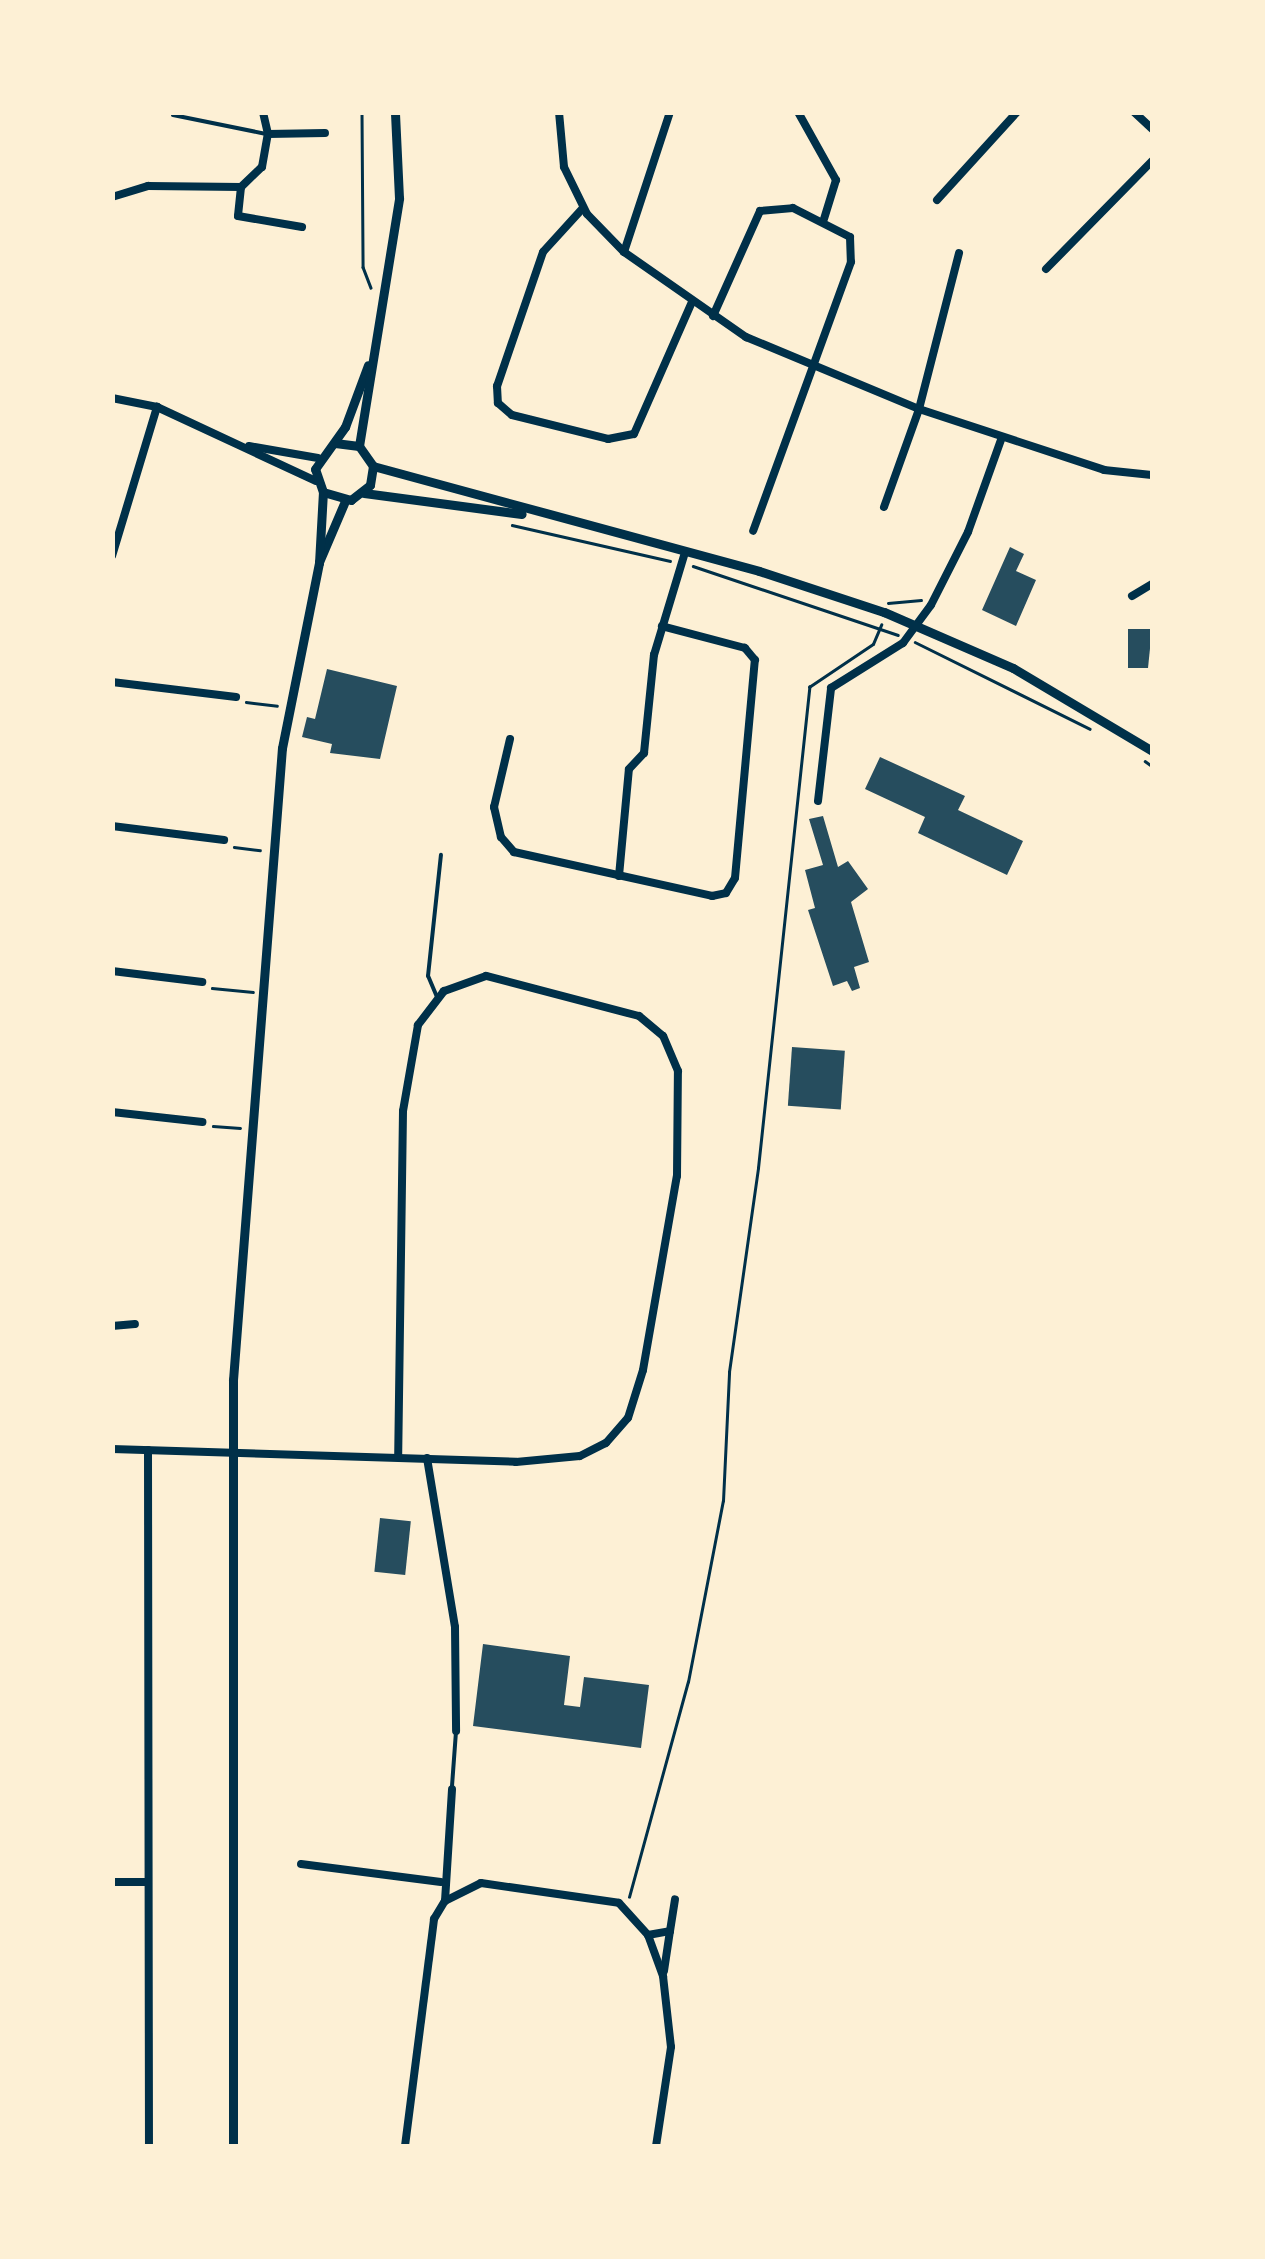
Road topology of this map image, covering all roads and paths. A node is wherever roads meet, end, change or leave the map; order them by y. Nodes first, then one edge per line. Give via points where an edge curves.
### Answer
1 (263, 112) edge
2 (362, 112) edge
3 (395, 112) edge
4 (559, 112) edge
5 (670, 112) edge
6 (798, 112) edge
7 (1017, 112) edge
8 (1134, 112) edge
9 (173, 115) dead end
10 (1152, 128) edge
11 (325, 133) dead end
12 (268, 134) junction
13 (1152, 161) edge
14 (241, 187) junction
15 (112, 197) edge
16 (937, 200) dead end
17 (583, 208) junction
18 (824, 219) junction
19 (302, 227) dead end
20 (624, 252) junction
21 (958, 253) dead end
22 (1046, 269) dead end
23 (384, 298) junction
24 (692, 302) junction
25 (714, 316) junction
26 (375, 348) junction
27 (811, 369) junction
28 (112, 398) edge
29 (156, 407) junction
30 (919, 409) junction
31 (1002, 436) junction
32 (335, 443) junction
33 (243, 445) junction
34 (359, 446) junction
35 (318, 458) junction
36 (373, 466) junction
37 (1152, 474) edge
38 (316, 480) junction
39 (323, 492) junction
40 (364, 493) junction
41 (346, 501) junction
42 (884, 507) dead end
43 (555, 518) junction
44 (506, 524) dead end
45 (753, 531) dead end
46 (685, 552) junction
47 (112, 556) edge
48 (319, 563) junction
49 (681, 563) junction
50 (1152, 584) edge
51 (1132, 596) dead end
52 (931, 606) junction
53 (884, 612) junction
54 (662, 626) junction
55 (916, 626) junction
56 (880, 627) junction
57 (907, 638) junction
58 (112, 682) edge
59 (236, 696) joint
60 (287, 707) junction
61 (1105, 737) dead end
62 (510, 738) dead end
63 (1152, 751) edge
64 (1134, 754) dead end
65 (1152, 766) edge
66 (818, 802) dead end
67 (112, 826) edge
68 (224, 840) joint
69 (272, 851) junction
70 (441, 855) dead end
71 (619, 876) junction
72 (112, 971) edge
73 (202, 982) joint
74 (259, 992) junction
75 (437, 996) junction
76 (112, 1112) edge
77 (202, 1122) joint
78 (248, 1128) junction
79 (135, 1324) dead end
80 (112, 1326) edge
81 (112, 1449) edge
82 (148, 1450) junction
83 (232, 1451) junction
84 (398, 1456) junction
85 (427, 1458) junction
86 (456, 1731) joint
87 (452, 1789) joint
88 (301, 1864) dead end
89 (112, 1882) edge
90 (146, 1882) junction
91 (442, 1882) junction
92 (675, 1899) dead end
93 (445, 1901) junction
94 (620, 1903) junction
95 (670, 1932) junction
96 (648, 1935) junction
97 (663, 1976) junction
98 (148, 2146) edge
99 (233, 2146) edge
100 (404, 2146) edge
101 (656, 2146) edge

1 - 12 street
2 - 23 path via 363,266 366,284
3 - 23 street via 399,198
4 - 17 street via 564,167
5 - 20 street
6 - 18 street via 836,180
7 - 16 street
8 - 10 street
9 - 12 lane
11 - 12 street
12 - 14 street via 262,167
13 - 22 street
14 - 15 street via 148,186
14 - 19 street via 238,216
17 - 20 street
17 - 24 street via 544,252 498,403 512,415 608,438 634,434
18 - 25 street via 793,208 760,210
18 - 27 street via 843,228 853,247
20 - 24 street
21 - 30 street
23 - 26 street
24 - 25 street
25 - 27 street
26 - 32 street
26 - 34 street
27 - 30 street
27 - 45 street
28 - 29 street
29 - 33 street
29 - 47 street
30 - 31 street
30 - 42 street
31 - 37 street via 1104,470
31 - 52 street via 968,532
32 - 34 street
32 - 35 street
33 - 35 street
33 - 38 street via 285,471
34 - 36 street
35 - 38 street
36 - 40 street
36 - 43 street
38 - 39 street
39 - 41 street
39 - 48 street
40 - 41 street
40 - 43 street
41 - 48 street
43 - 46 street
44 - 49 path
46 - 49 street
46 - 53 street
48 - 60 street
49 - 54 street
49 - 56 path
50 - 51 street
52 - 53 path via 918,598 889,599
52 - 55 street
53 - 55 street
53 - 56 path
54 - 71 street via 644,753 630,770
54 - 71 street via 745,648 755,660 735,878 726,893 712,896
55 - 57 street
55 - 63 street via 1013,668
56 - 57 path
56 - 94 path via 873,644 809,687 758,1168 729,1372 716,1541 635,1890
57 - 61 path
57 - 66 street via 831,688
58 - 59 street
59 - 60 path
60 - 69 street
62 - 71 street via 494,806 501,837 514,852
64 - 65 path
67 - 68 street
68 - 69 path
69 - 74 street
70 - 75 lane via 428,976
72 - 73 street
73 - 74 path
74 - 78 street
75 - 84 street via 418,1025 406,1079
75 - 85 street via 474,978 498,977 638,1016 662,1036 680,1092 666,1262 628,1418 606,1443 580,1456
76 - 77 street
77 - 78 path
78 - 83 street
79 - 80 street
81 - 82 street
82 - 83 street
82 - 90 street
83 - 84 street
83 - 99 street
84 - 85 street
85 - 86 street via 455,1627
86 - 87 lane
87 - 91 street
88 - 91 street
89 - 90 street
90 - 98 street
91 - 93 street
92 - 95 street
93 - 94 street via 481,1883
93 - 100 street via 430,1940
94 - 96 street
95 - 96 street
95 - 97 street
96 - 97 street
97 - 101 street via 671,2047

